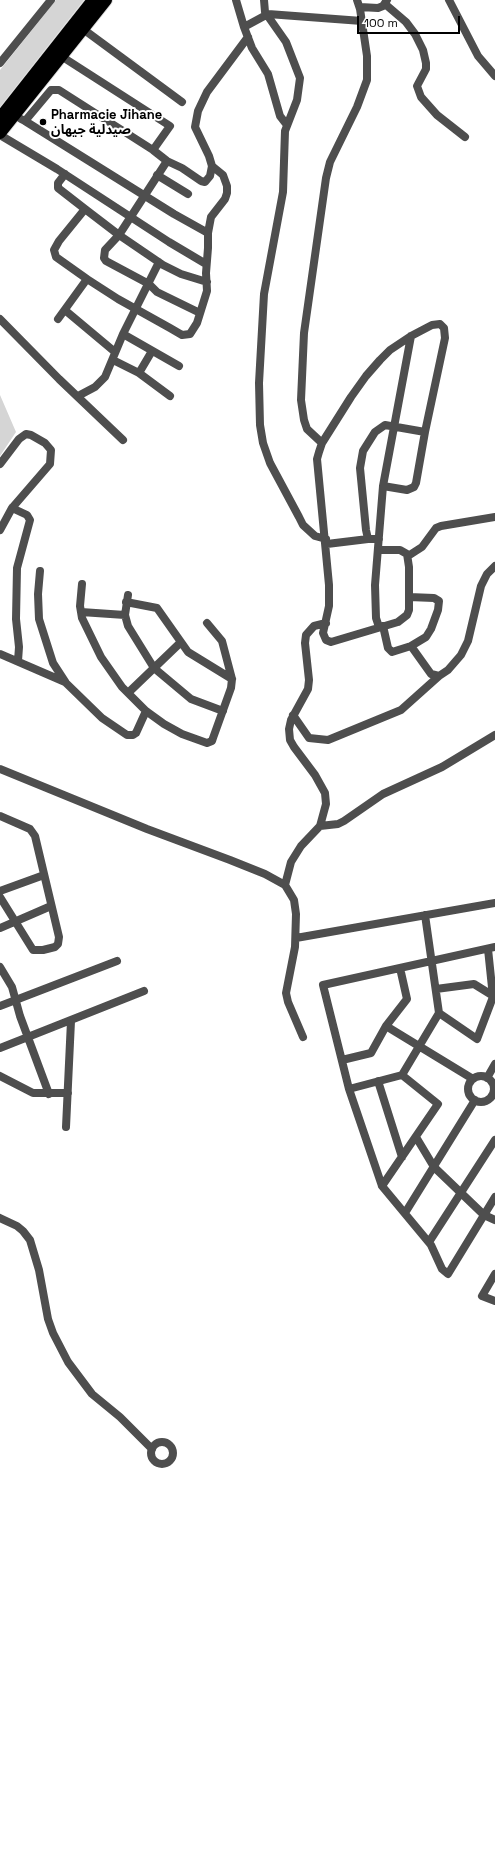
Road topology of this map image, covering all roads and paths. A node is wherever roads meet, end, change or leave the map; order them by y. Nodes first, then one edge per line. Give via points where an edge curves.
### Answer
1 (51, 0) edge
2 (93, 0) edge
3 (106, 0) edge
4 (236, 0) edge
5 (264, 0) edge
6 (449, 0) edge
7 (386, 2) edge
8 (358, 3) edge
9 (266, 14) junction
10 (362, 21) junction
11 (244, 28) junction
12 (83, 29) junction
13 (248, 37) junction
14 (61, 56) junction
15 (0, 63) edge
16 (495, 76) edge
17 (182, 102) dead end
18 (14, 115) junction
19 (0, 118) edge
20 (25, 121) junction
21 (287, 125) junction
22 (0, 134) edge
23 (466, 137) dead end
24 (153, 150) junction
25 (167, 161) junction
26 (212, 166) junction
27 (64, 174) junction
28 (157, 175) junction
29 (188, 194) dead end
30 (144, 195) junction
31 (85, 209) junction
32 (129, 217) junction
33 (208, 233) junction
34 (119, 235) junction
35 (159, 262) junction
36 (206, 264) junction
37 (87, 279) junction
38 (207, 282) junction
39 (149, 284) junction
40 (137, 308) junction
41 (66, 311) junction
42 (200, 313) junction
43 (58, 319) dead end
44 (0, 320) edge
45 (123, 334) junction
46 (412, 336) junction
47 (152, 350) junction
48 (114, 356) junction
49 (179, 366) dead end
50 (139, 373) junction
51 (78, 396) junction
52 (170, 396) dead end
53 (393, 425) junction
54 (425, 432) junction
55 (123, 440) dead end
56 (322, 443) junction
57 (0, 464) edge
58 (382, 486) junction
59 (12, 508) junction
60 (495, 517) edge
61 (0, 530) edge
62 (368, 539) junction
63 (379, 539) junction
64 (326, 541) junction
65 (378, 550) junction
66 (408, 556) junction
67 (495, 566) edge
68 (40, 571) dead end
69 (82, 584) dead end
70 (409, 597) junction
71 (81, 612) junction
72 (125, 614) junction
73 (207, 623) dead end
74 (326, 623) junction
75 (380, 627) junction
76 (180, 643) junction
77 (411, 646) junction
78 (0, 654) edge
79 (18, 661) junction
80 (154, 668) junction
81 (439, 676) junction
82 (232, 679) junction
83 (66, 682) junction
84 (128, 693) junction
85 (146, 711) junction
86 (223, 711) junction
87 (293, 715) junction
88 (495, 735) edge
89 (0, 769) edge
90 (0, 816) edge
91 (320, 826) junction
92 (44, 875) junction
93 (285, 885) junction
94 (0, 891) edge
95 (0, 897) edge
96 (495, 903) edge
97 (51, 906) junction
98 (425, 915) junction
99 (15, 922) junction
100 (0, 928) edge
101 (296, 938) junction
102 (492, 948) edge
103 (432, 961) junction
104 (117, 962) dead end
105 (0, 967) edge
106 (400, 968) junction
107 (436, 989) junction
108 (144, 991) dead end
109 (494, 997) edge
110 (15, 1000) junction
111 (0, 1006) edge
112 (439, 1013) junction
113 (71, 1021) junction
114 (386, 1026) junction
115 (303, 1036) dead end
116 (29, 1038) junction
117 (418, 1047) junction
118 (0, 1048) edge
119 (342, 1060) junction
120 (495, 1064) edge
121 (402, 1075) junction
122 (0, 1076) edge
123 (487, 1078) junction
124 (473, 1079) junction
125 (378, 1081) junction
126 (349, 1089) junction
127 (494, 1091) edge
128 (68, 1093) junction
129 (49, 1094) junction
130 (474, 1100) junction
131 (66, 1127) dead end
132 (416, 1137) junction
133 (495, 1140) edge
134 (402, 1157) junction
135 (434, 1167) junction
136 (382, 1186) junction
137 (462, 1193) junction
138 (495, 1197) edge
139 (404, 1213) junction
140 (484, 1215) junction
141 (0, 1218) edge
142 (495, 1220) edge
143 (429, 1242) junction
144 (495, 1274) edge
145 (495, 1301) edge
146 (152, 1450) dead end

1 - 15 street
2 - 19 highway
3 - 12 highway
4 - 11 street
5 - 9 street
6 - 16 street via 478,56
7 - 8 street via 378,8
7 - 23 street via 406,22 423,50 426,69 417,86 421,97 436,115
8 - 10 street
9 - 10 street
9 - 11 street
9 - 21 street via 286,42 300,78 297,100
10 - 56 street via 367,56 367,80 327,173 304,333 301,400 304,420 307,429
11 - 13 street
12 - 14 highway
12 - 17 street
13 - 21 street via 268,74 280,116
13 - 26 street via 207,92 198,111 195,127
14 - 18 highway
14 - 24 street via 170,126
18 - 20 street
18 - 22 highway
20 - 24 street via 51,90 56,89
20 - 30 street
21 - 64 street via 284,140 283,199 262,312 260,425 262,444 270,463 299,517 315,536
22 - 27 street
24 - 25 street
25 - 26 street via 201,181 208,180
25 - 28 street
26 - 33 street via 223,175 227,193 211,217
27 - 31 street via 58,188
27 - 32 street
28 - 29 street
28 - 30 street
30 - 32 street
30 - 33 street
31 - 34 street
31 - 37 street via 54,250 56,257
32 - 34 street
32 - 36 street
33 - 36 street
34 - 35 street
34 - 39 street via 105,250 104,258
35 - 38 street via 181,274
35 - 39 street
36 - 38 street
37 - 40 street
37 - 41 street
38 - 42 street
39 - 40 street
39 - 42 street via 157,292
40 - 42 street via 184,335 192,332
40 - 45 street
41 - 43 street
41 - 48 street
44 - 51 street
45 - 47 street
45 - 48 street
46 - 53 street
46 - 54 street via 436,324 442,326 445,338
46 - 56 street via 390,350 366,376
47 - 49 street
47 - 50 street
48 - 50 street
48 - 51 street via 105,378
50 - 52 street
51 - 55 street
53 - 54 street
53 - 58 street
53 - 62 street via 385,425 375,432 360,460
54 - 58 street via 414,487 403,490
56 - 64 street via 318,459
57 - 59 street via 19,439 26,434 45,443 51,450 50,464
58 - 63 street
59 - 61 street
59 - 79 street via 27,515 30,520 17,568
60 - 66 street via 436,528 419,549
62 - 63 street
62 - 64 street
63 - 65 street
64 - 74 street via 329,585
65 - 66 street via 400,550
65 - 75 street via 375,585 376,618
66 - 70 street
67 - 81 street via 481,586 470,634 461,655 453,666
68 - 83 street via 39,619 53,663
69 - 71 street
70 - 75 street via 409,610 405,618
70 - 77 street via 434,598 438,599 439,603 431,629 426,636
71 - 72 street
71 - 84 street via 101,657
72 - 76 street via 127,599 157,608
72 - 80 street via 128,626
73 - 82 street via 222,641
74 - 75 street via 323,637 328,641
74 - 87 street via 314,626 306,635 305,652 309,684 303,700
75 - 77 street via 391,652
76 - 80 street
76 - 82 street via 196,659
77 - 81 street via 431,674
78 - 79 street
79 - 83 street
80 - 84 street
80 - 86 street via 191,700
81 - 87 street via 401,710 328,740 316,740 307,736
82 - 86 street
83 - 85 street via 102,718 127,735 133,736
84 - 85 street
85 - 86 street via 182,734 207,743 212,741
87 - 91 street via 289,725 290,740 326,796
88 - 91 street via 447,764 383,794 344,821
89 - 93 street via 265,874
90 - 92 street via 26,827 33,833
91 - 93 street via 293,858
92 - 94 street
92 - 97 street
93 - 101 street via 294,900
95 - 99 street
96 - 98 street
97 - 99 street
97 - 99 street via 59,937 55,946 33,950
98 - 101 street
98 - 103 street
99 - 100 street
101 - 115 street via 286,993
102 - 103 street
102 - 109 street
103 - 106 street
103 - 107 street
104 - 110 street
105 - 110 street via 12,988
106 - 114 street via 407,999
106 - 119 street via 323,985
107 - 109 street via 474,984
107 - 112 street
108 - 113 street
109 - 112 street via 477,1039
110 - 111 street
110 - 116 street
112 - 117 street
113 - 116 street
113 - 128 street
114 - 117 street
114 - 119 street via 371,1053
116 - 118 street
116 - 129 street
117 - 121 street
117 - 124 street
119 - 126 street
120 - 123 street
121 - 125 street
121 - 132 street via 438,1104
122 - 129 street via 28,1092
123 - 124 street via 477,1076
123 - 127 street via 491,1081
124 - 130 street via 468,1090
125 - 126 street
125 - 134 street
126 - 136 street
127 - 130 street via 486,1101
128 - 129 street
128 - 131 street
130 - 135 street
132 - 134 street
132 - 135 street
133 - 137 street
134 - 136 street
135 - 137 street
135 - 139 street
136 - 139 street
137 - 140 street
137 - 143 street
138 - 140 street
139 - 143 street
140 - 142 street
140 - 143 street via 448,1274 442,1269
141 - 146 street via 24,1231 30,1240 39,1270 48,1319 68,1362 92,1394 120,1417
144 - 145 street via 482,1296

